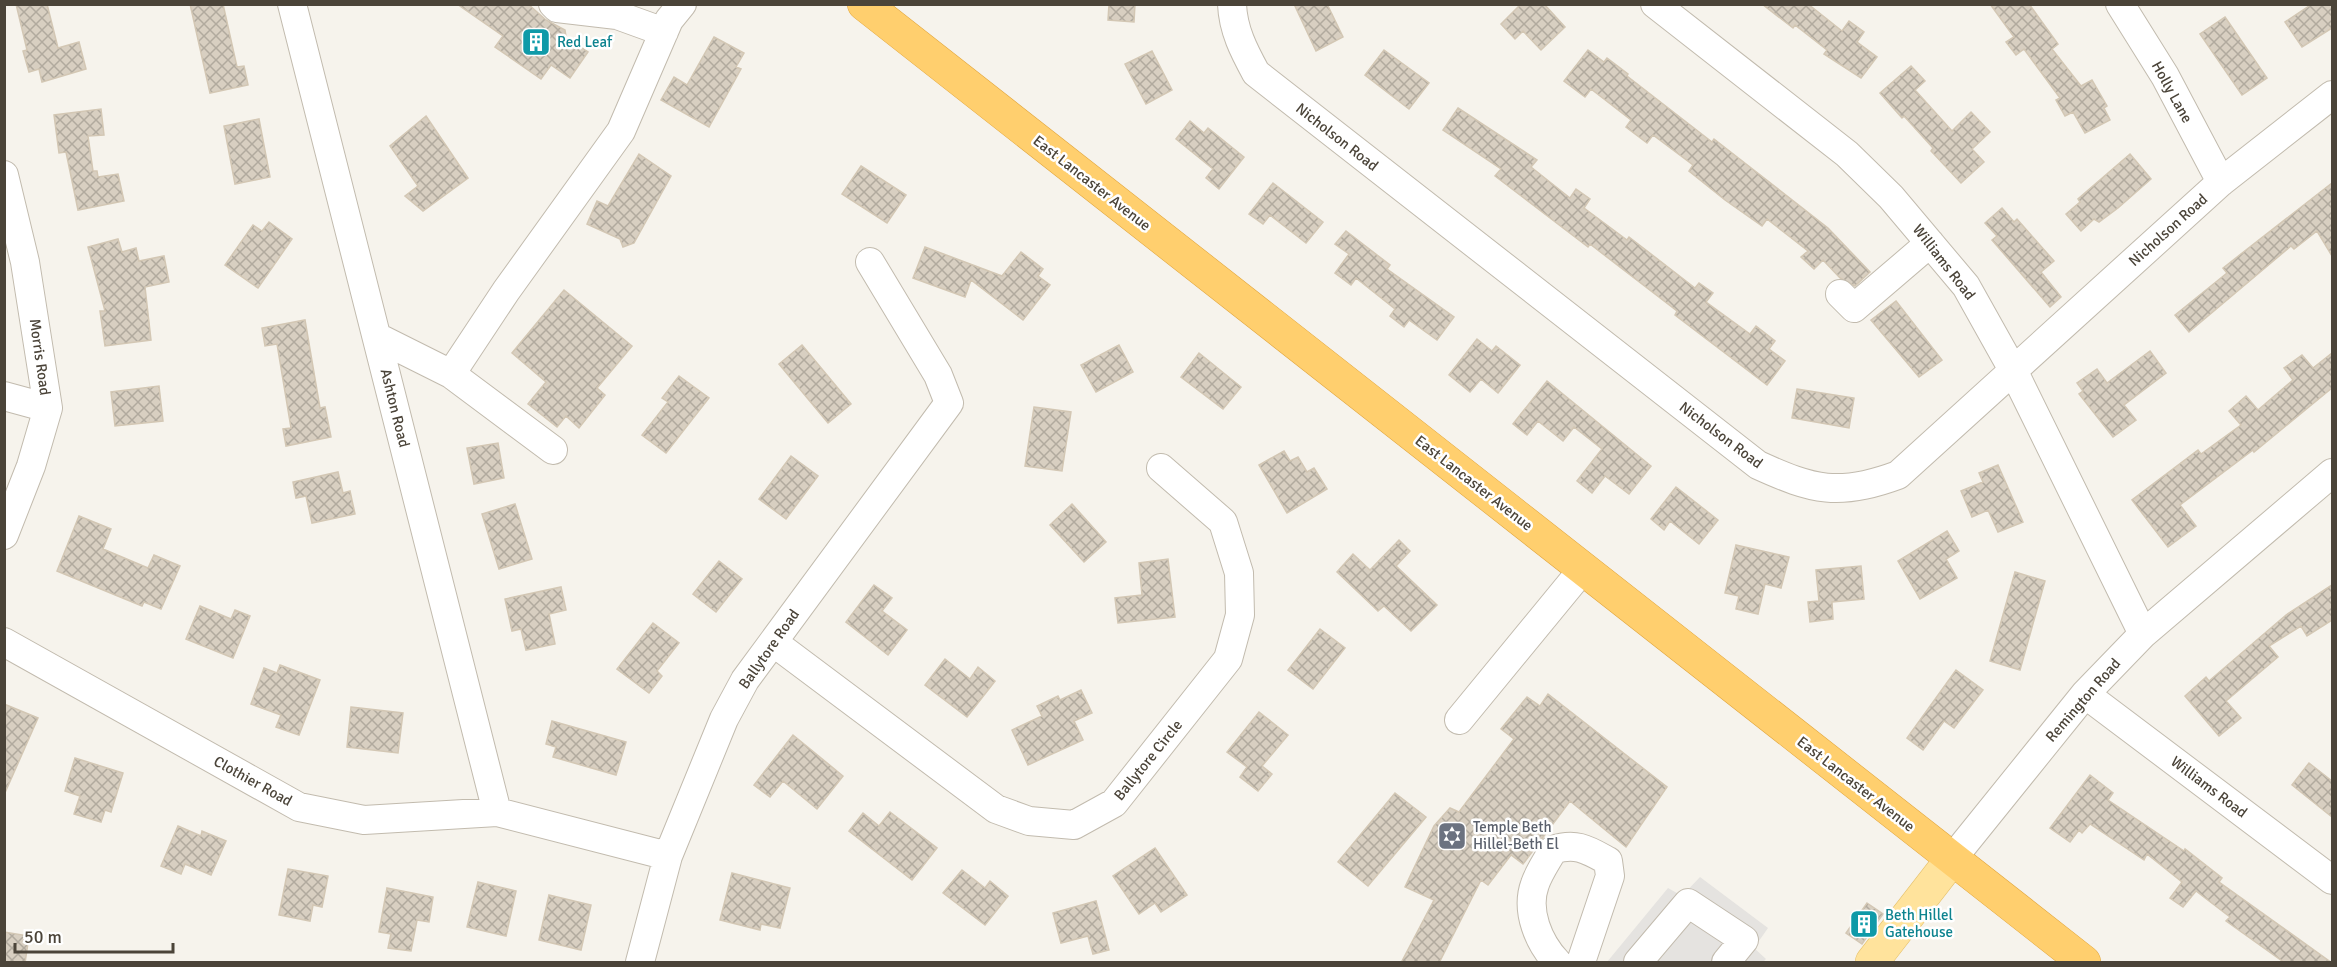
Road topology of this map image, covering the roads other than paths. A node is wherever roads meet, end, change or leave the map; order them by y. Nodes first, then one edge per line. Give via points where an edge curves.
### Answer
1 (292, 4) edge
2 (553, 4) edge
3 (682, 4) edge
4 (864, 4) edge
5 (1232, 4) edge
6 (1656, 4) edge
7 (2120, 4) edge
8 (664, 32) junction
9 (2332, 95) edge
10 (4, 175) edge
11 (2221, 182) junction
12 (1930, 243) junction
13 (870, 262) dead end
14 (1840, 294) dead end
15 (377, 337) junction
16 (2013, 370) junction
17 (451, 374) junction
18 (4, 396) edge
19 (48, 408) junction
20 (553, 450) dead end
21 (1161, 468) dead end
22 (2332, 473) edge
23 (4, 535) edge
24 (1582, 569) junction
25 (2143, 634) junction
26 (4, 642) edge
27 (773, 642) junction
28 (2085, 694) junction
29 (1459, 720) dead end
30 (497, 812) junction
31 (669, 856) junction
32 (1952, 859) junction
33 (2332, 880) edge
34 (640, 963) edge
35 (1557, 963) edge
36 (1581, 963) edge
37 (1638, 963) edge
38 (1726, 963) edge
39 (1872, 963) edge
40 (2084, 963) edge

1 - 15 street, Ashton Road
2 - 8 street via 557,8 617,15
3 - 8 street
4 - 24 highway, East Lancaster Avenue
5 - 16 street, Nicholson Road via 1242,49 1256,73 1758,465 1799,484 1834,489 1871,485 1898,475
6 - 12 street, Williams Road via 1847,154
7 - 11 street, Holly Lane via 2165,76
8 - 17 street via 621,131
9 - 11 street, Nicholson Road
10 - 19 street, Morris Road via 25,262
11 - 16 street, Nicholson Road
12 - 14 street via 1854,308
12 - 16 street, Williams Road via 1966,286
13 - 27 street, Ballytore Road via 938,375 949,403
15 - 17 street
15 - 30 street, Ashton Road
16 - 25 street, Williams Road
17 - 20 street
18 - 19 street
19 - 23 street, Morris Road
21 - 27 street, Ballytore Circle via 1223,522 1239,573 1240,615 1228,659 1157,749 1114,803 1074,825 1029,821 996,809
22 - 25 street, Remington Road
24 - 29 street
24 - 32 highway, East Lancaster Avenue
25 - 28 street, Remington Road
26 - 30 street, Clothier Road via 299,807 364,820
27 - 31 street, Ballytore Road via 745,680 724,719
28 - 32 street, Remington Road
28 - 33 street, Williams Road
30 - 31 street, Clothier Road
31 - 34 street, Ballytore Road
32 - 39 main road, Remington Road
32 - 40 highway, East Lancaster Avenue
35 - 36 street via 1545,950 1530,909 1535,884 1553,850 1566,845 1581,846 1608,861 1610,876
37 - 38 street via 1688,903 1744,940

